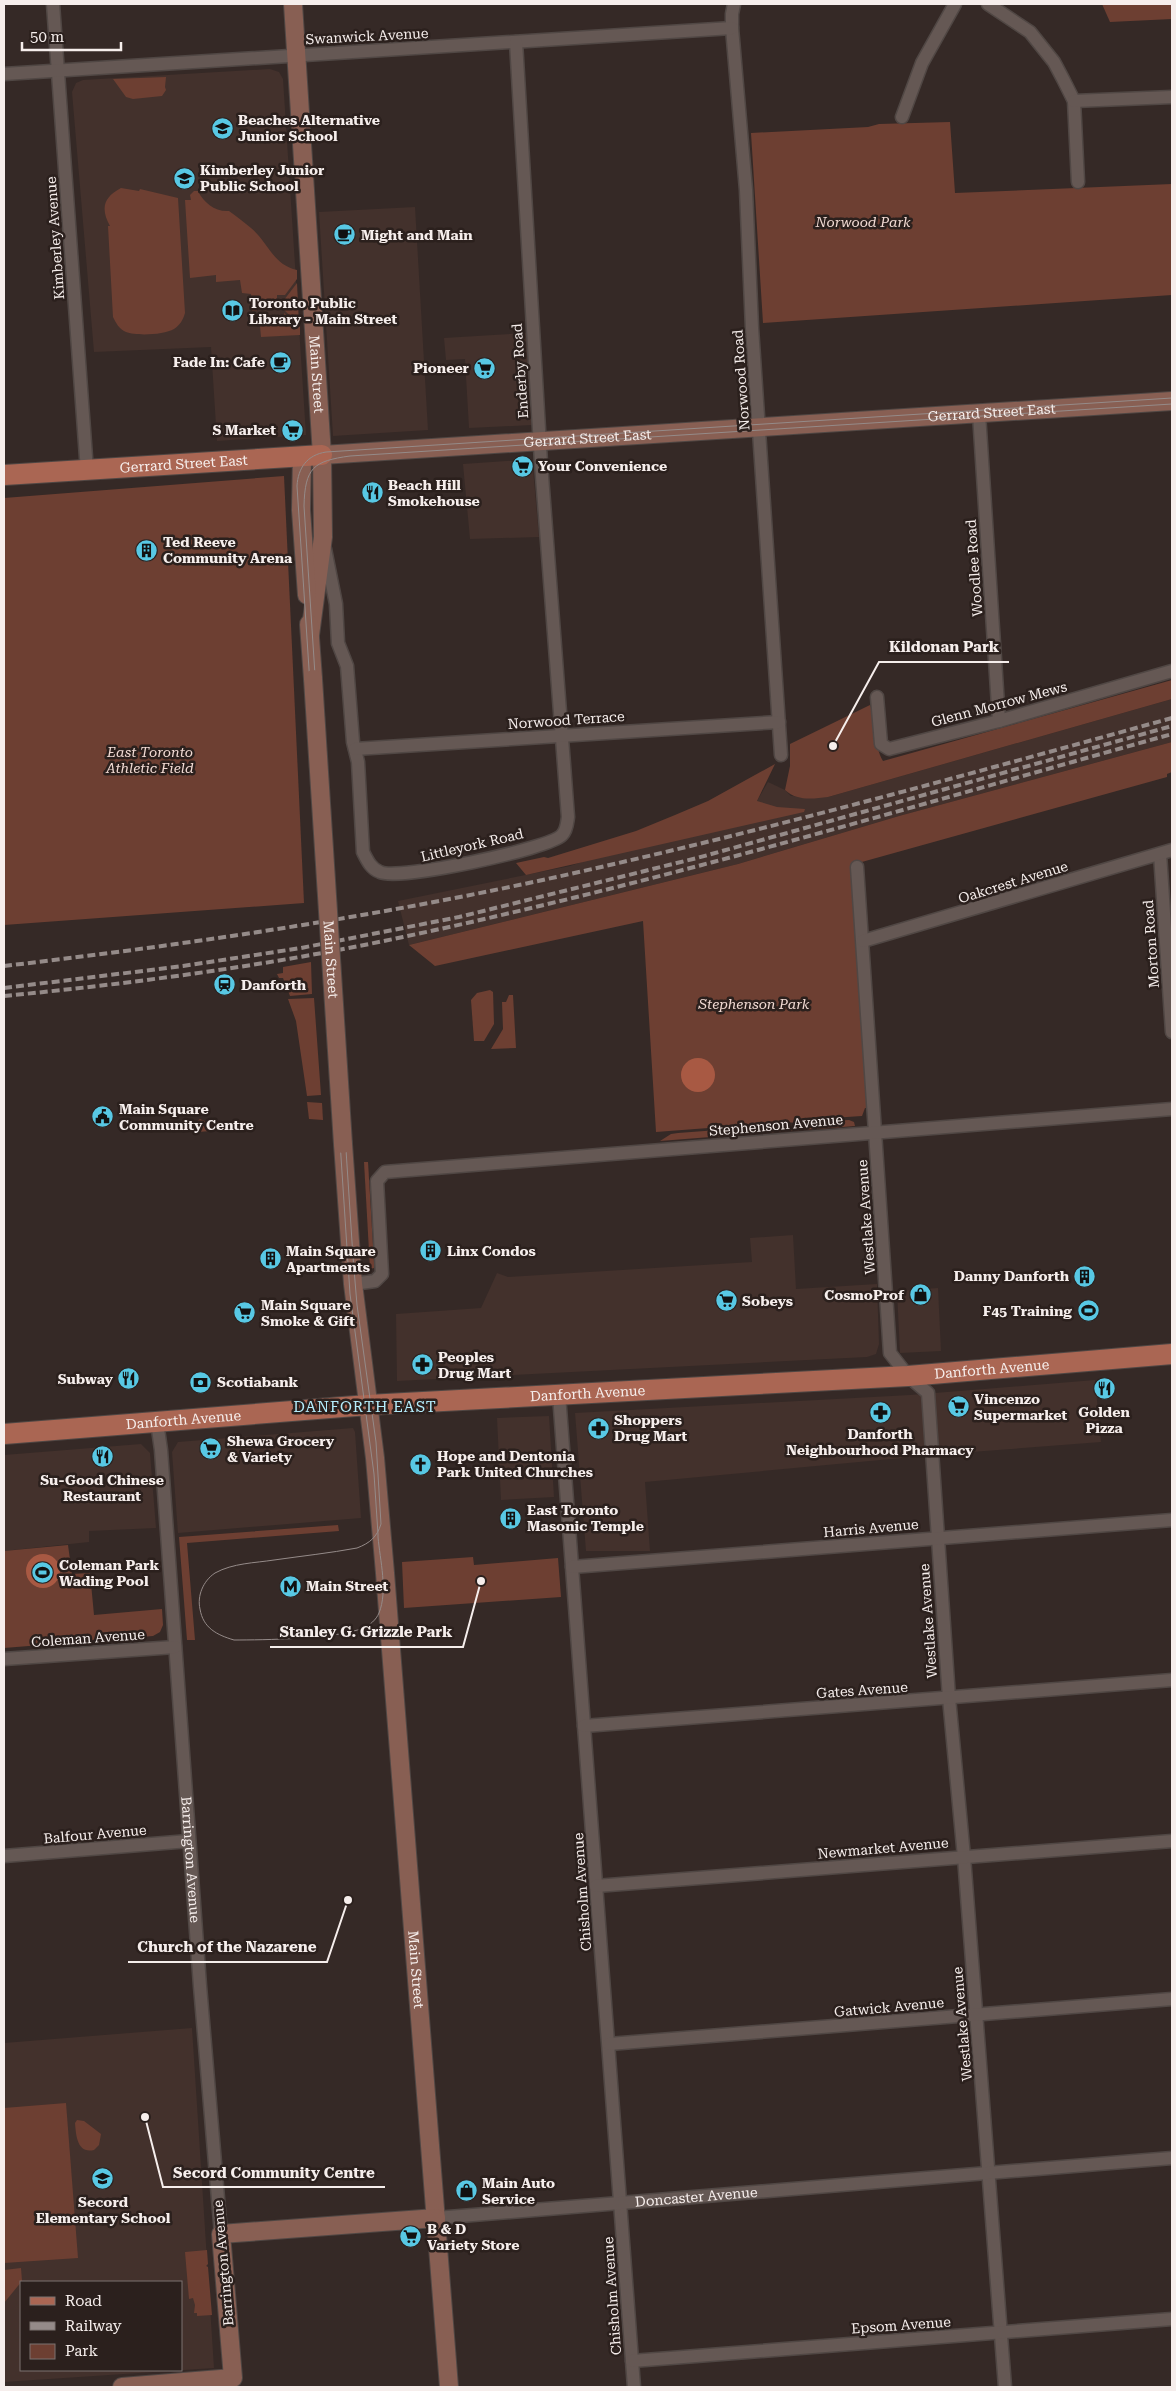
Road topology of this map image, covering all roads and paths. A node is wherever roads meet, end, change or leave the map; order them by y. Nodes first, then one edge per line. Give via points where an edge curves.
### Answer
1 (53, 4) edge
2 (293, 4) edge
3 (734, 4) edge
4 (955, 4) edge
5 (988, 4) edge
6 (732, 28) junction
7 (516, 42) junction
8 (296, 56) junction
9 (58, 71) junction
10 (4, 74) edge
11 (1172, 97) edge
12 (1074, 101) junction
13 (902, 117) dead end
14 (1078, 182) dead end
15 (1172, 401) edge
16 (979, 414) junction
17 (759, 427) junction
18 (539, 441) junction
19 (322, 455) junction
20 (302, 456) junction
21 (87, 470) junction
22 (4, 475) edge
23 (323, 537) junction
24 (310, 635) junction
25 (1172, 671) edge
26 (877, 696) dead end
27 (999, 720) junction
28 (779, 722) junction
29 (563, 736) junction
30 (355, 749) junction
31 (781, 755) dead end
32 (568, 817) joint
33 (1172, 850) edge
34 (1160, 854) junction
35 (369, 864) joint
36 (857, 867) dead end
37 (863, 941) junction
38 (1172, 1032) edge
39 (1172, 1109) edge
40 (876, 1133) junction
41 (352, 1284) junction
42 (1172, 1354) edge
43 (908, 1376) junction
44 (559, 1395) junction
45 (368, 1404) junction
46 (157, 1422) junction
47 (4, 1434) edge
48 (1172, 1520) edge
49 (937, 1538) junction
50 (572, 1567) junction
51 (175, 1647) junction
52 (4, 1659) edge
53 (1172, 1680) edge
54 (949, 1698) junction
55 (584, 1726) junction
56 (190, 1840) junction
57 (1172, 1841) edge
58 (4, 1856) edge
59 (964, 1856) junction
60 (596, 1886) junction
61 (1172, 1999) edge
62 (976, 2014) junction
63 (609, 2044) junction
64 (1172, 2158) edge
65 (990, 2172) junction
66 (621, 2202) junction
67 (436, 2218) junction
68 (221, 2234) junction
69 (1172, 2319) edge
70 (1001, 2332) junction
71 (632, 2361) junction
72 (233, 2382) edge
73 (122, 2387) edge
74 (449, 2387) edge
75 (634, 2387) edge
76 (1005, 2387) edge

1 - 9 street, Kimberley Avenue
2 - 8 street, Main Street
3 - 6 street, Norwood Road
4 - 13 street via 922,63
5 - 12 street via 1036,39 1054,62
6 - 7 street, Swanwick Avenue
6 - 17 street, Norwood Road via 743,146
7 - 8 street, Swanwick Avenue
7 - 18 street, Enderby Road
8 - 9 street, Swanwick Avenue
8 - 19 street, Main Street
9 - 10 street, Swanwick Avenue
9 - 21 street, Kimberley Avenue
11 - 12 street
12 - 14 street
15 - 16 street, Gerrard Street East
16 - 17 street, Gerrard Street East
16 - 27 street, Woodlee Road
17 - 18 street, Gerrard Street East
17 - 28 street, Norwood Road
18 - 19 street, Gerrard Street East
18 - 29 street, Enderby Road
19 - 20 main road, Gerrard Street East
19 - 23 street, Main Street
20 - 21 main road, Gerrard Street East
20 - 24 street, Main Street via 301,510
21 - 22 main road, Gerrard Street East
23 - 24 street, Main Street
23 - 30 street, Main Street via 336,604 338,643 347,666
24 - 41 street, Main Street, bridge
25 - 27 street, Glenn Morrow Mews
26 - 27 street, Glenn Morrow Mews via 881,744 889,749
28 - 29 street, Norwood Terrace
28 - 31 street, Norwood Road
29 - 30 street, Norwood Terrace
29 - 32 street, Enderby Road
30 - 35 street, Main Street via 363,852
32 - 35 street, Littleyork Road via 567,828 555,840 497,856 430,871 396,874 380,873
33 - 34 street, Oakcrest Avenue
34 - 37 street, Oakcrest Avenue
34 - 38 street, Morton Road
36 - 37 street, Westlake Avenue
37 - 40 street, Westlake Avenue
39 - 40 street, Stephenson Avenue
40 - 41 street, Stephenson Avenue via 382,1173 377,1181 382,1274 375,1281
40 - 43 street, Westlake Avenue via 890,1353
41 - 45 street, Main Street
42 - 43 main road, Danforth Avenue
43 - 44 main road, Danforth Avenue
43 - 49 street, Westlake Avenue via 928,1392
44 - 45 main road, Danforth Avenue
44 - 50 street, Chisholm Avenue
45 - 46 main road, Danforth Avenue
45 - 67 street, Main Street via 388,1611
46 - 47 main road, Danforth Avenue
46 - 51 street, Barrington Avenue
48 - 49 street, Harris Avenue
49 - 50 street, Harris Avenue
49 - 54 street, Westlake Avenue
50 - 55 street, Chisholm Avenue
51 - 52 street, Coleman Avenue
51 - 56 street, Barrington Avenue
53 - 54 street, Gates Avenue
54 - 55 street, Gates Avenue
54 - 59 street, Westlake Avenue
55 - 60 street, Chisholm Avenue
56 - 58 street, Balfour Avenue
56 - 68 street, Barrington Avenue
57 - 59 street, Newmarket Avenue
59 - 60 street, Newmarket Avenue
59 - 62 street, Westlake Avenue
60 - 63 street, Chisholm Avenue
61 - 62 street, Gatwick Avenue
62 - 63 street, Gatwick Avenue
62 - 65 street, Westlake Avenue
63 - 66 street, Chisholm Avenue
64 - 65 street, Doncaster Avenue
65 - 66 street, Doncaster Avenue
65 - 70 street, Westlake Avenue
66 - 67 street, Doncaster Avenue
66 - 71 street, Chisholm Avenue
67 - 68 street, Doncaster Avenue
67 - 74 street, Main Street
68 - 72 street, Barrington Avenue
69 - 70 street, Epsom Avenue
70 - 71 street, Epsom Avenue
70 - 76 street, Westlake Avenue
71 - 75 street, Chisholm Avenue
72 - 73 street

